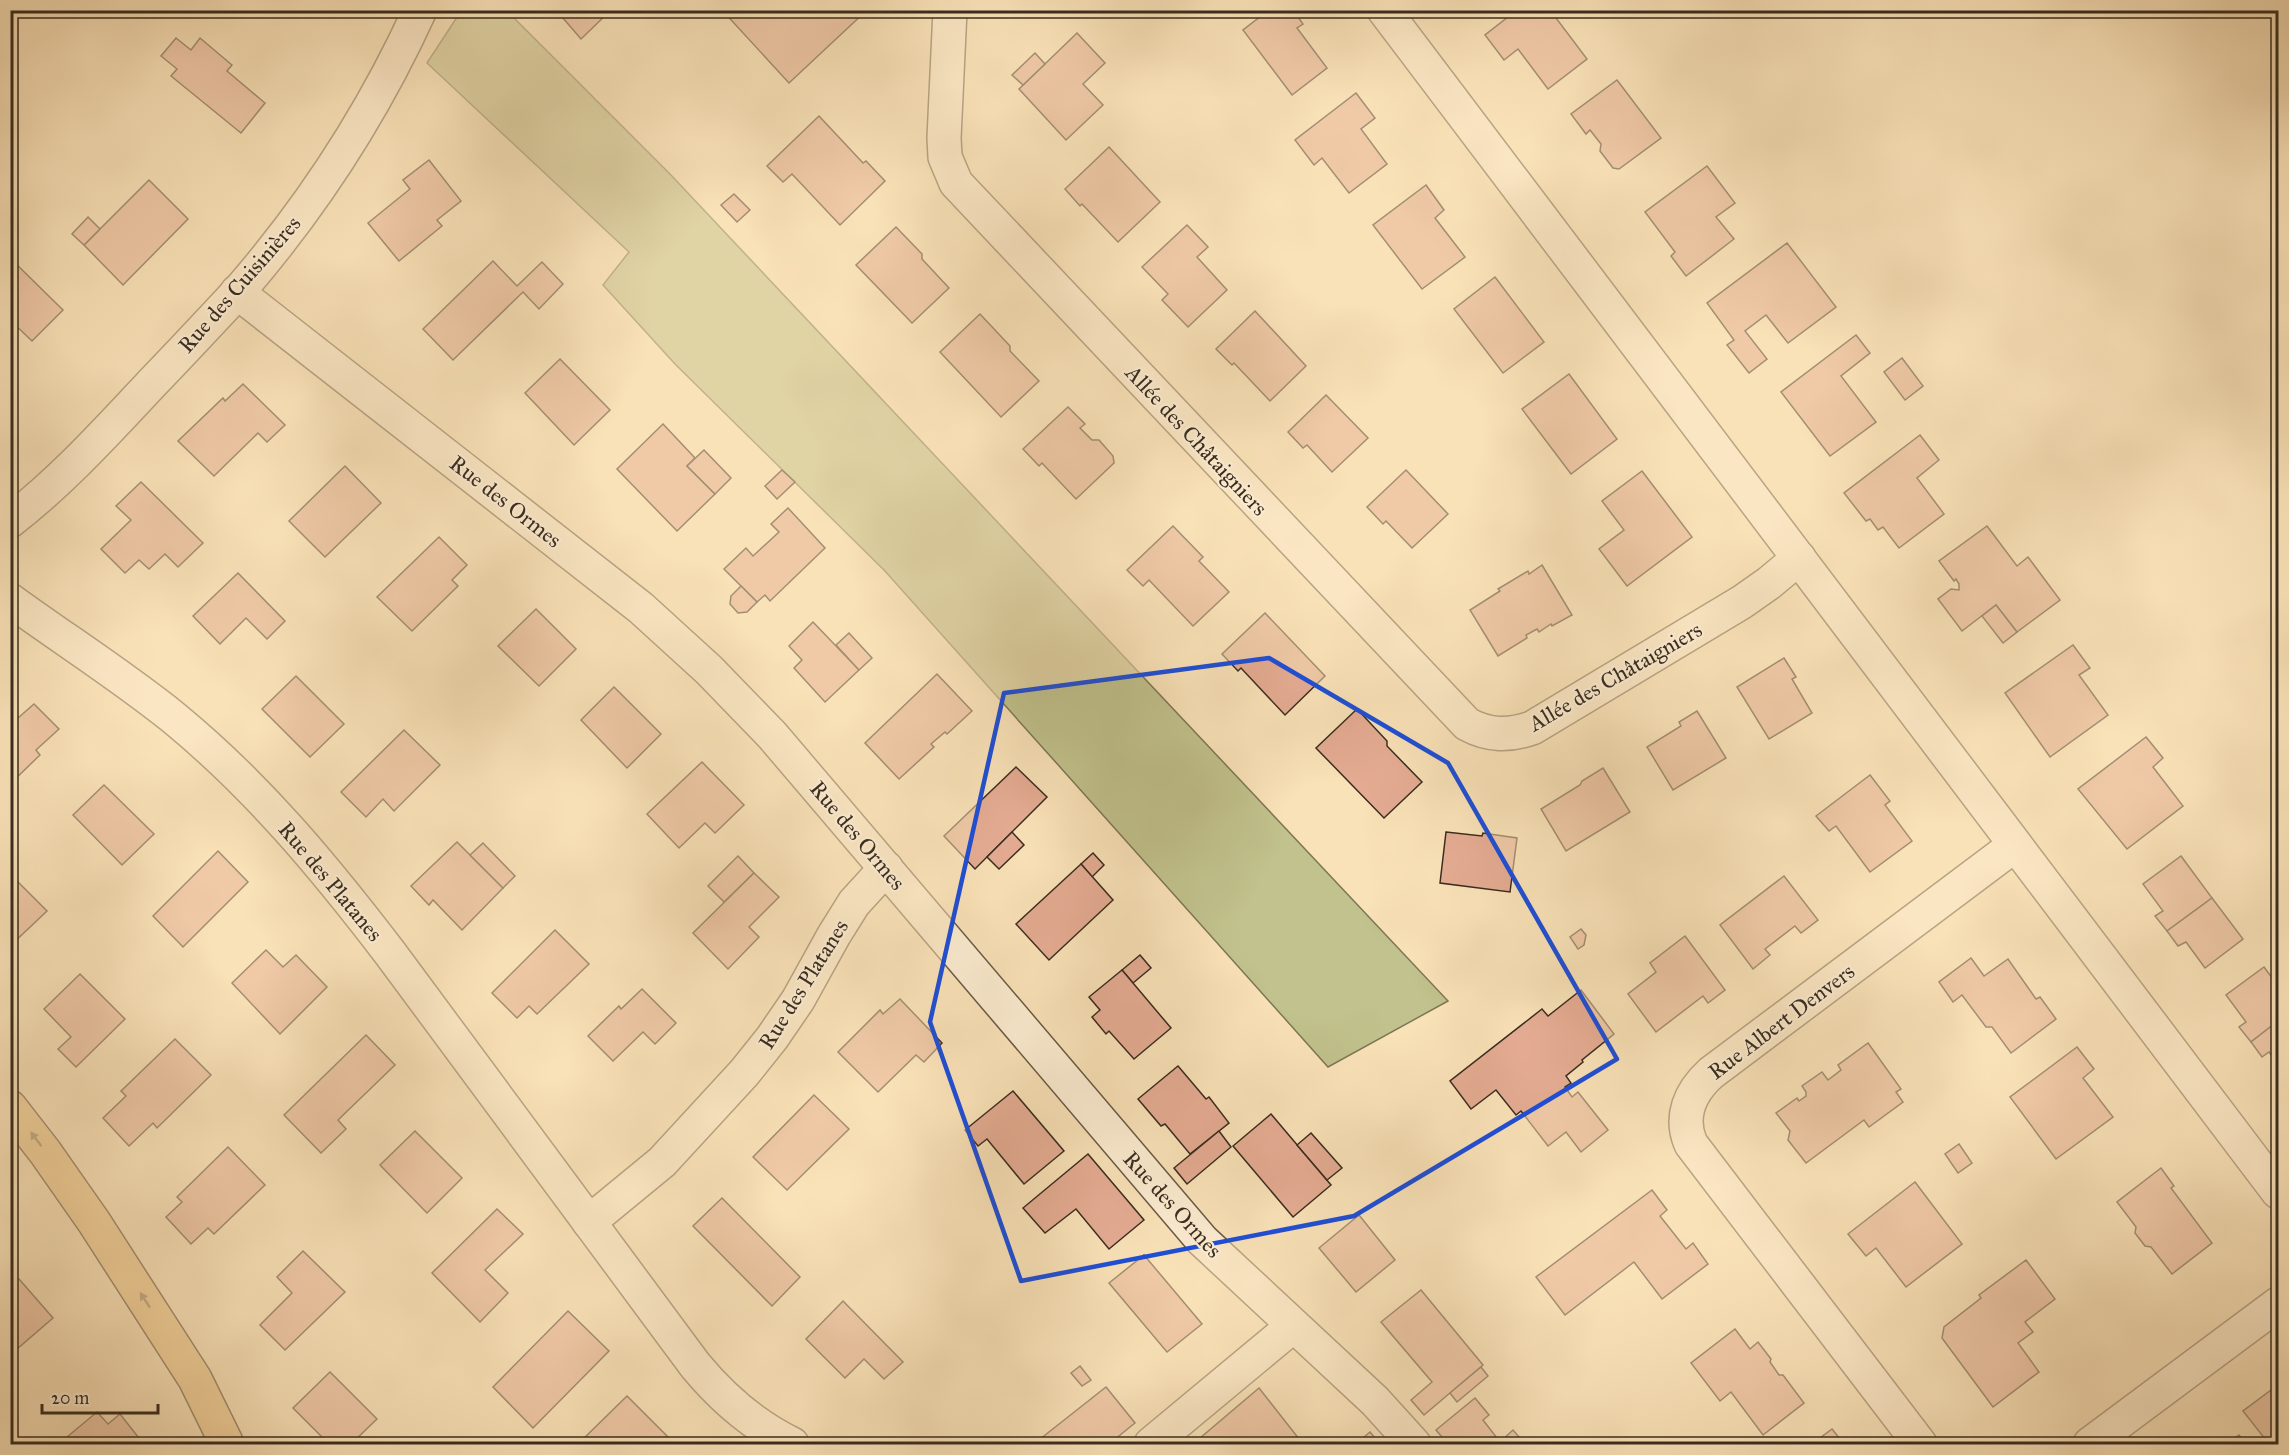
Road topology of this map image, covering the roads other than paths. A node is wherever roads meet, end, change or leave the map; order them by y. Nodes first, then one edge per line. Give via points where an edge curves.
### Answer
1 (420, 10) edge
2 (950, 10) edge
3 (1384, 10) edge
4 (237, 292) junction
5 (10, 521) edge
6 (1799, 558) junction
7 (10, 600) edge
8 (2015, 845) junction
9 (886, 868) junction
10 (10, 1107) edge
11 (10, 1144) edge
12 (2278, 1192) edge
13 (589, 1222) junction
14 (2278, 1304) edge
15 (1293, 1326) junction
16 (226, 1444) edge
17 (792, 1444) edge
18 (1151, 1444) edge
19 (1414, 1444) edge
20 (1920, 1444) edge
21 (2090, 1444) edge

1 - 4 street, Rue des Cuisinières via 351,142
2 - 6 street, Allée des Châtaigniers via 944,148 956,183 1467,724 1498,735 1532,728 1742,602
3 - 6 street
4 - 5 street, Rue des Cuisinières via 84,454
4 - 9 street, Rue des Ormes via 662,626 772,735
6 - 8 street
7 - 13 street, Rue des Platanes via 175,719 292,830 384,945
8 - 12 street
8 - 20 street, Rue Albert Denvers via 1710,1072 1696,1088 1686,1116 1691,1144
9 - 13 street, Rue des Platanes via 854,903 798,1000 744,1074 662,1162
9 - 15 street, Rue des Ormes via 1183,1219
16 -> 10 main road via 195,1379 58,1169
11 - 16 main road via 51,1198 179,1390
13 - 17 street, Rue des Platanes via 719,1393 748,1419
14 - 21 street
15 - 18 street
15 - 19 street, Rue des Ormes via 1387,1412

